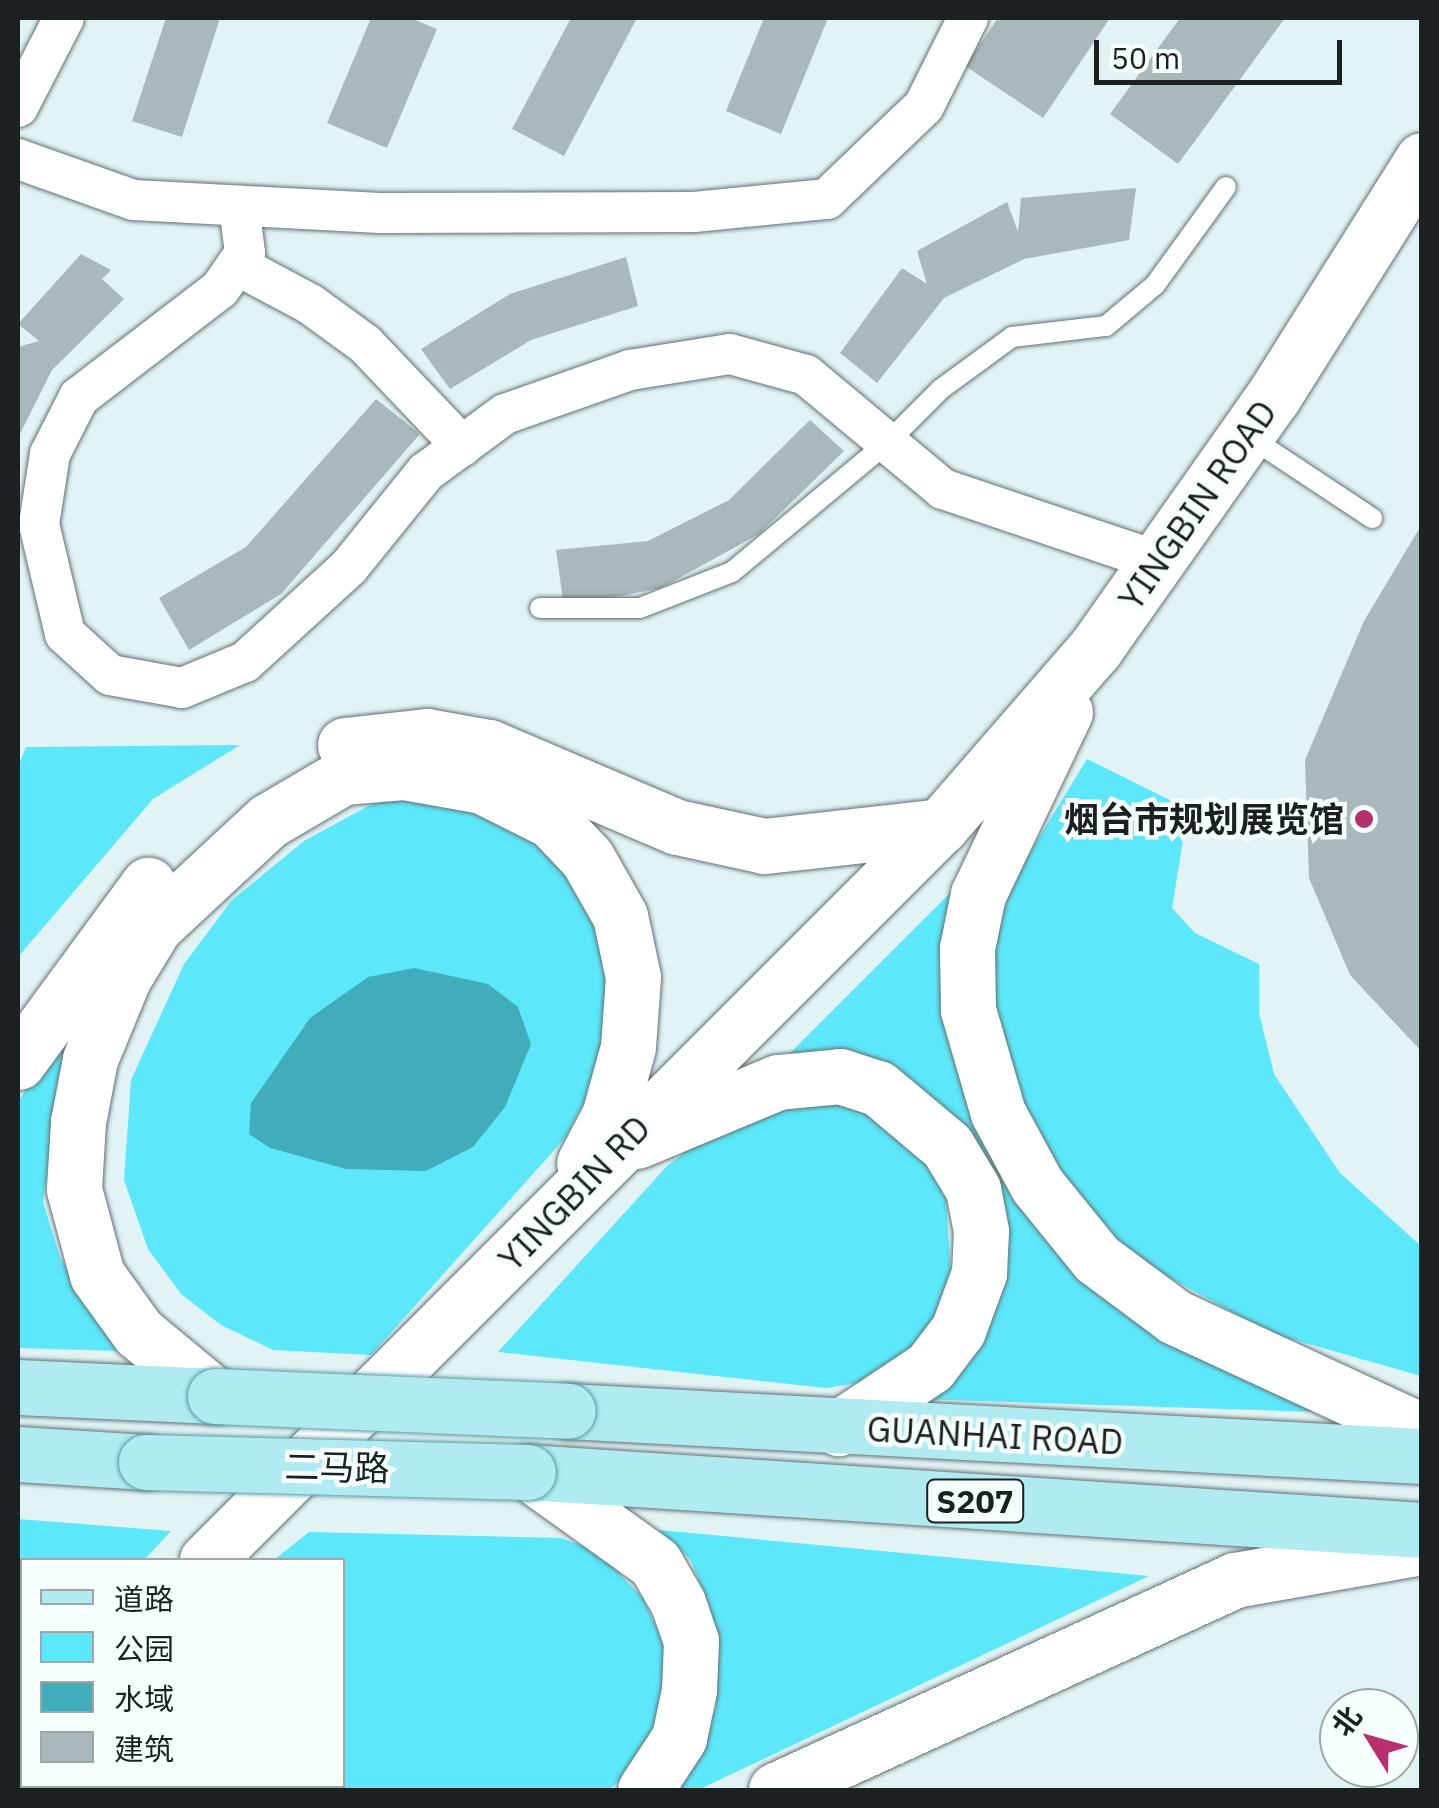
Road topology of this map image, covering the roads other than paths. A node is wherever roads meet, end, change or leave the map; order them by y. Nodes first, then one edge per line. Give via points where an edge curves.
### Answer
1 (64, 18) edge
2 (968, 18) edge
3 (18, 107) edge
4 (18, 159) edge
5 (1422, 160) edge
6 (1226, 187) dead end
7 (239, 206) junction
8 (237, 265) junction
9 (1246, 435) junction
10 (887, 443) junction
11 (462, 446) junction
12 (1372, 518) dead end
13 (1158, 561) junction
14 (540, 608) dead end
15 (1096, 649) junction
16 (941, 826) junction
17 (18, 1062) edge
18 (611, 1152) junction
19 (557, 1214) junction
20 (18, 1387) edge
21 (215, 1396) junction
22 (568, 1412) joint
23 (839, 1428) junction
24 (1422, 1431) edge
25 (18, 1454) edge
26 (1422, 1456) edge
27 (528, 1472) junction
28 (1422, 1530) edge
29 (1422, 1547) edge
30 (227, 1548) edge
31 (645, 1790) edge
32 (776, 1790) edge

1 - 3 street
2 - 7 street via 924,106 827,199 694,212 380,213
4 - 7 street via 133,200
5 - 9 main road, YINGBIN ROAD
6 - 10 lane via 1155,286 1106,326 1012,337 941,389
7 - 8 street via 246,254
8 - 11 street via 310,304 365,344
8 - 11 street via 220,289 79,396 50,454 39,524 65,634 110,675 182,688 246,662 349,568 426,472
9 - 12 lane
9 - 13 main road, YINGBIN ROAD
10 - 11 street via 806,375 730,354 630,370 505,414
10 - 13 street via 943,489
10 - 14 lane via 732,572 640,608
13 - 15 main road, YINGBIN ROAD
15 - 16 main road, YINGBIN ROAD
15 - 24 main road via 978,894 967,948 968,1010 998,1112 1037,1185 1097,1259 1174,1317
16 - 17 main road via 764,846 677,827 489,747 426,736 327,748 249,790 174,856 111,927
16 - 18 main road, YINGBIN RD
18 - 19 main road, YINGBIN RD
18 - 23 main road via 778,1082 840,1076 878,1088 947,1146 974,1189 982,1232 979,1273 958,1330 930,1367
19 - 21 main road via 609,1116 628,1047 633,976 620,916 588,858 552,822 482,786 403,772 344,777 268,821 156,926 124,976 90,1060 74,1189 81,1233 97,1275 138,1332
19 - 30 main road, YINGBIN RD
20 - 21 main road, 二马路
21 - 22 main road, 二马路, bridge
22 - 23 main road, GUANHAI ROAD / S207
23 - 26 main road, GUANHAI ROAD / S207
25 - 27 main road, 二马路, bridge
27 - 28 main road, S207
27 - 31 main road via 655,1563 678,1603 691,1641 689,1690 680,1738
29 - 32 main road via 1236,1580

